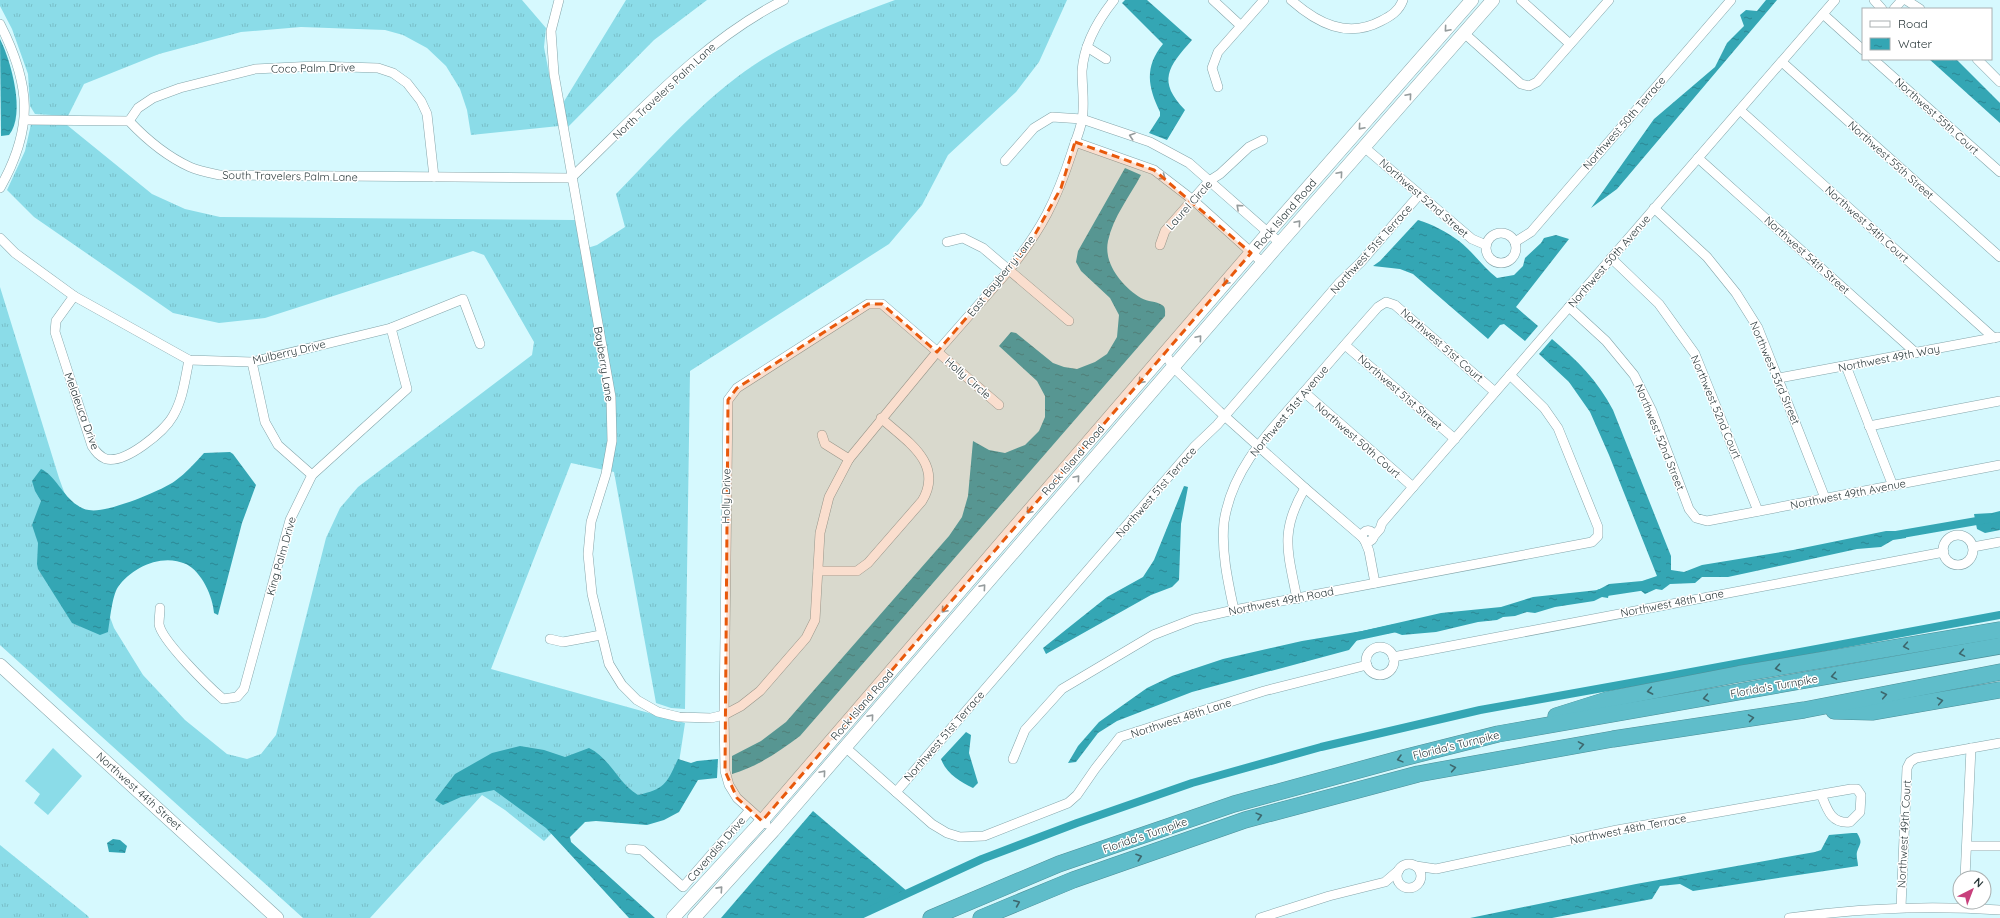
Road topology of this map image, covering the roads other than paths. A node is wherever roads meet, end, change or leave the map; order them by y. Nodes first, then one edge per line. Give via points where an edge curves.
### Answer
1 (559, 0) edge
2 (784, 0) edge
3 (1114, 0) edge
4 (1213, 0) edge
5 (1264, 0) edge
6 (1291, 0) edge
7 (1403, 0) edge
8 (1472, 0) edge
9 (1493, 0) edge
10 (1521, 0) edge
11 (1608, 0) edge
12 (1731, 0) edge
13 (1835, 0) edge
14 (1874, 0) edge
15 (1902, 0) edge
16 (1906, 0) edge
17 (1881, 8) edge
18 (1895, 8) edge
19 (1918, 8) edge
20 (1823, 14) junction
21 (0, 24) edge
22 (1240, 25) junction
23 (1464, 33) junction
24 (1570, 44) junction
25 (1087, 47) junction
26 (1862, 49) edge
27 (1106, 59) dead end
28 (1874, 60) edge
29 (1978, 60) edge
30 (1782, 62) junction
31 (2000, 82) edge
32 (1218, 88) dead end
33 (1740, 110) junction
34 (1082, 119) junction
35 (25, 120) junction
36 (129, 121) junction
37 (1262, 140) dead end
38 (1075, 142) junction
39 (1364, 147) junction
40 (1698, 158) junction
41 (1005, 161) dead end
42 (2000, 172) edge
43 (434, 177) junction
44 (571, 178) junction
45 (1209, 181) junction
46 (0, 188) edge
47 (1419, 195) junction
48 (1193, 200) junction
49 (1654, 208) junction
50 (1268, 233) junction
51 (0, 238) edge
52 (947, 242) dead end
53 (1515, 242) junction
54 (1280, 243) junction
55 (1160, 245) dead end
56 (1486, 245) junction
57 (1251, 252) junction
58 (2000, 257) edge
59 (1611, 258) junction
60 (1263, 263) junction
61 (1009, 270) junction
62 (74, 296) junction
63 (1386, 302) joint
64 (1569, 307) junction
65 (1069, 321) dead end
66 (391, 328) junction
67 (1997, 337) edge
68 (480, 344) dead end
69 (1345, 345) junction
70 (937, 352) junction
71 (1165, 353) junction
72 (1916, 353) junction
73 (189, 360) junction
74 (252, 362) junction
75 (1846, 366) junction
76 (1173, 367) junction
77 (1510, 375) junction
78 (1779, 378) junction
79 (1304, 392) junction
80 (1496, 392) junction
81 (2000, 401) edge
82 (999, 405) dead end
83 (1224, 415) junction
84 (880, 418) junction
85 (1869, 426) junction
86 (822, 435) dead end
87 (1455, 439) junction
88 (1257, 446) junction
89 (848, 459) junction
90 (2000, 465) edge
91 (312, 475) junction
92 (1893, 486) junction
93 (1413, 487) junction
94 (1305, 488) junction
95 (1825, 498) junction
96 (1758, 511) junction
97 (1696, 518) joint
98 (1368, 536) junction
99 (2000, 542) edge
100 (1973, 547) junction
101 (1944, 552) junction
102 (818, 571) junction
103 (1375, 583) junction
104 (1297, 599) junction
105 (160, 608) dead end
106 (1234, 610) junction
107 (2000, 630) edge
108 (601, 635) junction
109 (550, 639) dead end
110 (2000, 646) edge
111 (1397, 657) junction
112 (0, 665) edge
113 (1367, 665) junction
114 (2000, 672) edge
115 (2000, 690) edge
116 (1804, 710) junction
117 (724, 715) junction
118 (1498, 734) junction
119 (2000, 742) edge
120 (845, 747) junction
121 (1971, 748) junction
122 (1013, 759) dead end
123 (896, 792) junction
124 (1821, 794) junction
125 (750, 810) junction
126 (762, 821) junction
127 (773, 830) junction
128 (1967, 846) junction
129 (2000, 846) edge
130 (630, 849) dead end
131 (1416, 866) junction
132 (1436, 869) junction
133 (1399, 870) junction
134 (1966, 870) edge
135 (1385, 882) junction
136 (1418, 883) junction
137 (1404, 886) junction
138 (1952, 906) edge
139 (1901, 908) junction
140 (277, 918) edge
141 (673, 918) edge
142 (694, 918) edge
143 (931, 918) edge
144 (981, 918) edge
145 (1260, 918) edge
146 (1789, 918) edge

1 - 44 street, Bayberry Lane via 551,30 554,74
2 - 44 street, North Travelers Palm Lane via 733,30 700,55
3 - 25 street, East Bayberry Lane via 1096,26
4 - 22 street
5 - 22 street
6 - 7 street via 1307,14 1328,26 1344,29 1373,25 1392,15
8 -> 50 main road, Rock Island Road
9 - 23 main road, Rock Island Road
10 - 24 street
11 - 24 street
12 - 53 street, Northwest 50th Terrace via 1531,232
13 - 20 street, Northwest 50th Avenue
14 - 17 street
15 - 18 street
16 - 19 street
20 - 26 street
20 - 30 street, Northwest 50th Avenue
21 - 35 street via 12,48 23,85
22 - 32 street via 1218,52 1212,68
23 - 24 street via 1521,84 1529,86 1537,82
39 -> 23 main road, Rock Island Road
25 - 27 street
25 - 34 street, East Bayberry Lane via 1082,70
28 - 42 street, Northwest 55th Court
29 - 31 street
30 - 33 street, Northwest 50th Avenue
30 - 58 street, Northwest 55th Street
33 - 40 street, Northwest 50th Avenue
33 - 67 street, Northwest 54th Court
34 - 38 street, East Bayberry Lane
34 - 41 street via 1052,117 1034,128
45 -> 34 street via 1189,163 1150,142
35 - 36 street
35 - 46 street via 18,151
36 - 43 street, South Travelers Palm Lane via 143,136 168,155 191,168 220,175
36 - 43 street, Coco Palm Drive via 138,108 153,98 180,88 255,69 315,66 378,68 393,73 407,83 421,101 427,114
37 - 45 street, Laurel Circle via 1249,146
38 -> 48 street via 1154,170
38 - 61 street, East Bayberry Lane via 1061,188 1048,214 1029,245
39 - 47 street, Northwest 52nd Street
54 -> 39 main road, Rock Island Road
40 - 49 street, Northwest 50th Avenue
40 - 72 street, Northwest 54th Street
43 - 44 street, South Travelers Palm Lane
44 - 108 street, Bayberry Lane via 611,397 612,440 606,474 591,522 588,554 592,594
45 - 48 street, Laurel Circle
50 -> 45 street
47 - 56 street, Northwest 52nd Street via 1472,239
47 - 83 street, Northwest 51st Terrace
48 - 55 street, Laurel Circle via 1165,231
48 - 57 street
49 - 59 street, Northwest 50th Avenue
49 - 78 street, Northwest 53rd Street via 1707,257 1736,293 1758,328
50 - 54 street
50 - 57 main road, Rock Island Road
51 - 62 street, Mulberry Drive via 15,254
52 - 61 street via 963,238 983,248
53 - 56 street via 1502,232 1494,234
53 - 56 street via 1513,257 1500,263 1488,255
54 - 60 main road, Rock Island Road
57 - 60 street
57 -> 71 main road, Rock Island Road
59 - 64 street, Northwest 50th Avenue
59 - 96 street, Northwest 52nd Court via 1659,304 1695,354
76 -> 60 main road, Rock Island Road
61 - 65 street
61 - 70 street, East Bayberry Lane
62 - 73 street, Mulberry Drive
62 - 73 street, Melaleuca Drive via 56,321 55,332 92,446 98,455 116,459 143,447 162,432 180,404
63 - 69 street, Northwest 51st Avenue via 1378,307
63 - 80 street, Northwest 51st Court via 1395,305
64 - 77 street, Northwest 50th Avenue
64 - 97 street, Northwest 52nd Street via 1606,341 1634,375 1652,411 1689,509
66 - 68 street, Mulberry Drive via 462,299
66 - 74 street, Mulberry Drive
66 - 91 street, King Palm Drive via 408,389
67 - 72 street, Northwest 49th Way
69 - 79 street, Northwest 51st Avenue
69 - 87 street, Northwest 51st Street
70 - 82 street, Holly Circle
70 - 84 street, East Bayberry Lane
70 - 117 street, Holly Drive via 882,304 868,304 737,388 728,400
71 - 76 street
71 -> 126 main road, Rock Island Road
72 - 75 street, Northwest 49th Way
73 - 74 street, Mulberry Drive
74 - 91 street via 265,422 278,445
75 - 78 street, Northwest 49th Way
75 - 85 street
76 - 83 street
120 -> 76 main road, Rock Island Road
77 - 80 street, Northwest 50th Avenue
77 - 103 street, Northwest 49th Road via 1544,408 1558,428 1598,527 1598,536 1592,542
78 - 95 street, Northwest 53rd Street
79 - 88 street, Northwest 51st Avenue
79 - 93 street, Northwest 50th Court
80 - 87 street, Northwest 50th Avenue
81 - 85 street
83 - 88 street
83 - 123 street, Northwest 51st Terrace
84 - 89 street, East Bayberry Lane
84 - 102 street via 918,451 926,464 930,480 928,492 868,563 857,571
85 - 92 street
86 - 89 street via 825,444
87 - 93 street, Northwest 50th Avenue
88 - 94 street
88 - 106 street, Northwest 51st Avenue via 1240,473 1229,499 1224,523 1224,554
89 - 102 street, East Bayberry Lane via 829,498 820,533
90 - 92 street, Northwest 49th Avenue
91 - 105 street, King Palm Drive via 290,520 244,689 237,697 223,699 203,682 159,625
92 - 95 street, Northwest 49th Avenue
93 - 98 street, Northwest 50th Avenue
94 - 98 street via 1351,528
94 - 104 street via 1293,508 1287,532 1287,550
95 - 96 street, Northwest 49th Avenue
96 - 97 street, Northwest 49th Avenue via 1707,521
98 - 103 street
99 - 100 street
100 - 101 street via 1965,537 1956,536 1945,543
100 - 101 street via 1969,560 1961,564 1948,560
101 - 111 street, Northwest 48th Lane
102 - 117 street, East Bayberry Lane via 815,620 806,638 760,691
103 - 104 street, Northwest 49th Road
104 - 106 street, Northwest 49th Road
106 - 122 street, Northwest 49th Road via 1194,619 1153,635 1062,689 1025,730
107 -> 118 highway via 1739,674 1610,699
108 - 109 street via 563,642
108 - 117 street, Bayberry Lane via 609,664 622,685 637,700 658,712 679,717 712,718
110 -> 118 highway, Florida's Turnpike
111 - 113 street via 1393,666 1384,674 1372,672
111 - 113 street via 1379,647 1370,651
112 - 140 main road, Northwest 44th Street
113 - 123 street, Northwest 48th Lane via 1264,691 1120,737 1078,796 1068,803 984,836 960,837 942,830
116 -> 114 highway, Florida's Turnpike
116 -> 115 highway via 1872,712
144 -> 116 highway, Florida's Turnpike via 1073,880 1245,820 1418,774 1613,739
117 - 125 street, Holly Drive via 729,785 737,798
118 -> 143 highway, Florida's Turnpike via 1234,804 1059,864
119 - 121 street
120 - 123 street, Northwest 48th Lane
127 -> 120 main road, Rock Island Road
121 - 128 street
121 - 139 street, Northwest 49th Court via 1916,758 1907,768
124 - 124 street, Northwest 48th Terrace via 1827,811 1836,820 1850,822 1860,812 1861,794 1857,789
124 - 132 street, Northwest 48th Terrace via 1617,830
125 - 126 street, Holly Drive
125 - 130 street, Cavendish Drive via 683,887 642,850
126 - 127 street, Holly Drive
126 - 141 main road, Rock Island Road
142 -> 127 main road, Rock Island Road
128 - 129 street
128 - 134 street
131 - 132 street, Northwest 48th Terrace
131 - 133 street, Northwest 48th Terrace via 1405,865
131 - 136 street via 1420,872
132 - 136 street, Northwest 48th Terrace
133 - 135 street, Northwest 48th Terrace
133 - 137 street via 1398,880
135 - 137 street, Northwest 48th Terrace
135 - 145 street, Northwest 48th Terrace via 1329,896
136 - 137 street, Northwest 48th Terrace via 1411,887
138 - 139 street
139 - 146 street via 1839,911

